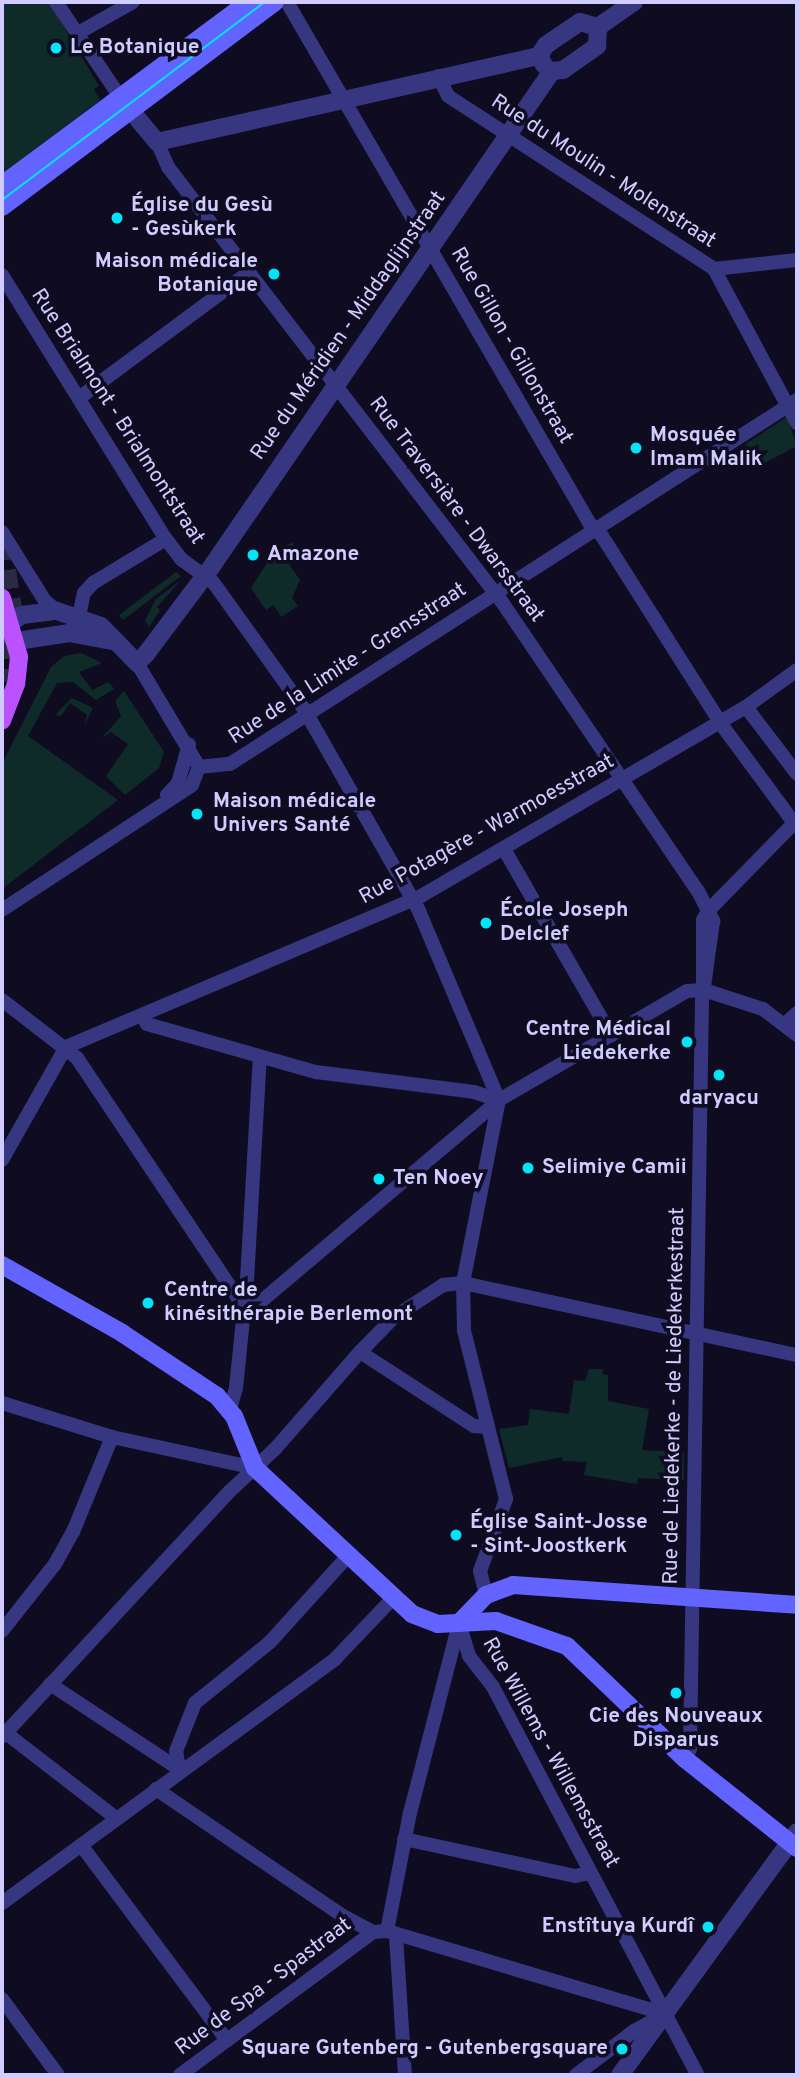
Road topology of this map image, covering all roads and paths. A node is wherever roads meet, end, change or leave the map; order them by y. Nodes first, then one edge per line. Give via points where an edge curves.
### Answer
1 (57, 2) edge
2 (133, 2) edge
3 (248, 2) edge
4 (275, 2) edge
5 (287, 2) edge
6 (634, 2) edge
7 (598, 27) junction
8 (78, 33) junction
9 (538, 56) junction
10 (552, 72) junction
11 (438, 76) junction
12 (344, 98) junction
13 (125, 104) junction
14 (509, 137) junction
15 (157, 142) junction
16 (2, 185) edge
17 (2, 207) edge
18 (431, 248) junction
19 (797, 260) edge
20 (714, 269) junction
21 (249, 272) junction
22 (2, 275) edge
23 (335, 385) junction
24 (79, 398) junction
25 (793, 403) edge
26 (797, 423) edge
27 (594, 529) junction
28 (2, 532) edge
29 (166, 539) junction
30 (203, 575) junction
31 (496, 594) junction
32 (2, 598) edge
33 (57, 611) junction
34 (79, 616) junction
35 (4, 627) edge
36 (88, 634) junction
37 (17, 641) junction
38 (120, 644) junction
39 (137, 663) junction
40 (797, 670) edge
41 (746, 707) junction
42 (4, 709) edge
43 (307, 715) junction
44 (720, 722) junction
45 (189, 743) junction
46 (200, 767) junction
47 (797, 774) edge
48 (622, 779) junction
49 (157, 806) junction
50 (796, 820) edge
51 (504, 849) junction
52 (412, 900) junction
53 (2, 910) edge
54 (708, 911) junction
55 (704, 990) junction
56 (2, 1000) edge
57 (797, 1013) edge
58 (142, 1016) junction
59 (785, 1024) junction
60 (611, 1035) junction
61 (797, 1035) edge
62 (66, 1047) junction
63 (260, 1057) junction
64 (499, 1100) junction
65 (2, 1160) edge
66 (2, 1265) edge
67 (463, 1283) junction
68 (241, 1303) junction
69 (697, 1334) junction
70 (360, 1352) junction
71 (797, 1355) edge
72 (2, 1404) edge
73 (230, 1409) junction
74 (487, 1427) junction
75 (111, 1437) junction
76 (255, 1468) junction
77 (349, 1555) junction
78 (485, 1595) junction
79 (394, 1597) junction
80 (693, 1597) junction
81 (797, 1605) edge
82 (459, 1623) junction
83 (2, 1631) edge
84 (50, 1684) junction
85 (3, 1733) edge
86 (685, 1759) junction
87 (179, 1769) junction
88 (156, 1789) junction
89 (116, 1818) junction
90 (404, 1839) junction
91 (795, 1841) edge
92 (81, 1845) junction
93 (591, 1873) junction
94 (2, 1903) edge
95 (385, 1933) junction
96 (2, 1999) edge
97 (666, 2014) junction
98 (227, 2040) junction
99 (611, 2049) junction
100 (624, 2070) edge
101 (58, 2075) edge
102 (180, 2075) edge
103 (405, 2075) edge
104 (576, 2075) edge
105 (698, 2075) edge

1 - 8 street
2 - 8 street
3 - 13 main road
4 - 13 main road
5 - 12 street, Rue Gillon - Gillonstraat
6 - 7 street
7 - 9 street via 580,22 546,45
7 - 10 street, Rue du Méridien - Middaglijnstraat via 597,46 563,70
8 - 13 street
9 - 10 street
9 - 11 street
10 - 14 street, Rue du Méridien - Middaglijnstraat
11 - 12 street
11 - 14 street, Rue du Moulin - Molenstraat via 448,96
12 - 15 street
12 - 18 street, Rue Gillon - Gillonstraat
13 - 15 street
13 - 16 main road
13 - 17 main road
14 - 18 street, Rue du Méridien - Middaglijnstraat
14 - 20 street, Rue du Moulin - Molenstraat
15 - 21 street, Rue Traversière - Dwarsstraat via 168,166
18 - 23 street, Rue du Méridien - Middaglijnstraat
18 - 27 street, Rue Gillon - Gillonstraat
19 - 20 street
20 - 25 street, Rue du Moulin - Molenstraat
21 - 23 street, Rue Traversière - Dwarsstraat
21 - 24 street
22 - 24 street, Rue Brialmont - Brialmontstraat
23 - 30 street, Rue du Méridien - Middaglijnstraat
23 - 31 street, Rue Traversière - Dwarsstraat
24 - 29 street, Rue Brialmont - Brialmontstraat
25 - 26 street, Rue du Moulin - Molenstraat
25 - 27 street, Rue de la Limite - Grensstraat
27 - 31 street, Rue de la Limite - Grensstraat
27 - 44 street, Rue Gillon - Gillonstraat
28 - 33 street via 45,601
29 - 30 street, Rue Brialmont - Brialmontstraat via 181,559
29 - 34 street via 93,583
30 - 39 street, Rue du Méridien - Middaglijnstraat
30 - 43 street, Rue Brialmont - Brialmontstraat
31 - 43 street, Rue de la Limite - Grensstraat
31 - 48 street, Rue Traversière - Dwarsstraat
32 - 35 main road
33 - 34 street
33 - 35 street via 22,615
33 - 36 street
34 - 38 street via 101,626
35 - 37 main road
36 - 37 street
36 - 38 street
37 - 42 main road via 18,672
38 - 39 street
39 - 45 street
40 - 41 street, Rue Potagère - Warmoesstraat
41 - 44 street, Rue Potagère - Warmoesstraat
41 - 47 street
43 - 46 street, Rue de la Limite - Grensstraat via 230,764
43 - 52 street, Rue Brialmont - Brialmontstraat
44 - 48 street, Rue Potagère - Warmoesstraat
44 - 50 street, Rue Gillon - Gillonstraat
45 - 46 street
45 - 49 street via 178,783
46 - 49 street via 192,785
48 - 51 street, Rue Potagère - Warmoesstraat
48 - 54 street, Rue Traversière - Dwarsstraat
49 - 53 street
50 - 54 street
51 - 52 street, Rue Potagère - Warmoesstraat
51 - 60 street
52 - 58 street, Rue Potagère - Warmoesstraat
52 - 64 street, Rue Brialmont - Brialmontstraat
54 - 55 street, Rue de Liedekerke - de Liedekerkestraat via 703,920 700,963
55 - 59 street via 763,1009
55 - 60 street via 687,991
55 - 69 street, Rue de Liedekerke - de Liedekerkestraat
56 - 62 street
57 - 59 street
58 - 62 street, Rue Potagère - Warmoesstraat
58 - 63 street via 146,1024
59 - 61 street
60 - 64 street
62 - 65 street
62 - 68 street
63 - 64 street via 316,1072 474,1091
63 - 68 street via 247,1280
64 - 67 street
64 - 68 street via 258,1304
66 - 73 main road via 122,1333
67 - 69 street
67 - 70 street via 443,1285 417,1300
67 - 74 street via 464,1329
68 - 73 street via 236,1388
69 - 71 street
69 - 80 street, Rue de Liedekerke - de Liedekerkestraat
70 - 74 street via 474,1426
70 - 76 street
72 - 75 street
73 - 76 main road
74 - 78 street via 506,1499 480,1571
75 - 76 street
75 - 83 street via 73,1532 55,1564
76 - 77 main road
76 - 84 street
77 - 79 main road
77 - 87 street via 270,1642 195,1703 176,1751
78 - 80 main road via 513,1585
78 - 82 main road
79 - 82 main road via 421,1619
79 - 87 street via 335,1659
80 - 81 main road
80 - 86 street, Rue de Liedekerke - de Liedekerkestraat via 690,1749
82 - 86 main road via 496,1621 567,1646
82 - 90 street
82 - 93 street, Rue Willems - Willemsstraat via 469,1656 493,1687
84 - 85 street
84 - 87 street
85 - 89 street
86 - 91 main road
87 - 88 street
88 - 89 street
88 - 95 street via 320,1902
89 - 92 street
90 - 93 street via 575,1876
90 - 95 street
91 - 97 street
92 - 94 street
92 - 98 street
93 - 97 street, Rue Willems - Willemsstraat
95 - 97 street via 626,1998
95 - 98 street, Rue de Spa - Spastraat
95 - 103 street
96 - 101 street
97 - 99 street
97 - 100 street
97 - 105 street, Rue Willems - Willemsstraat
98 - 102 street, Rue de Spa - Spastraat
99 - 100 street
99 - 104 street

